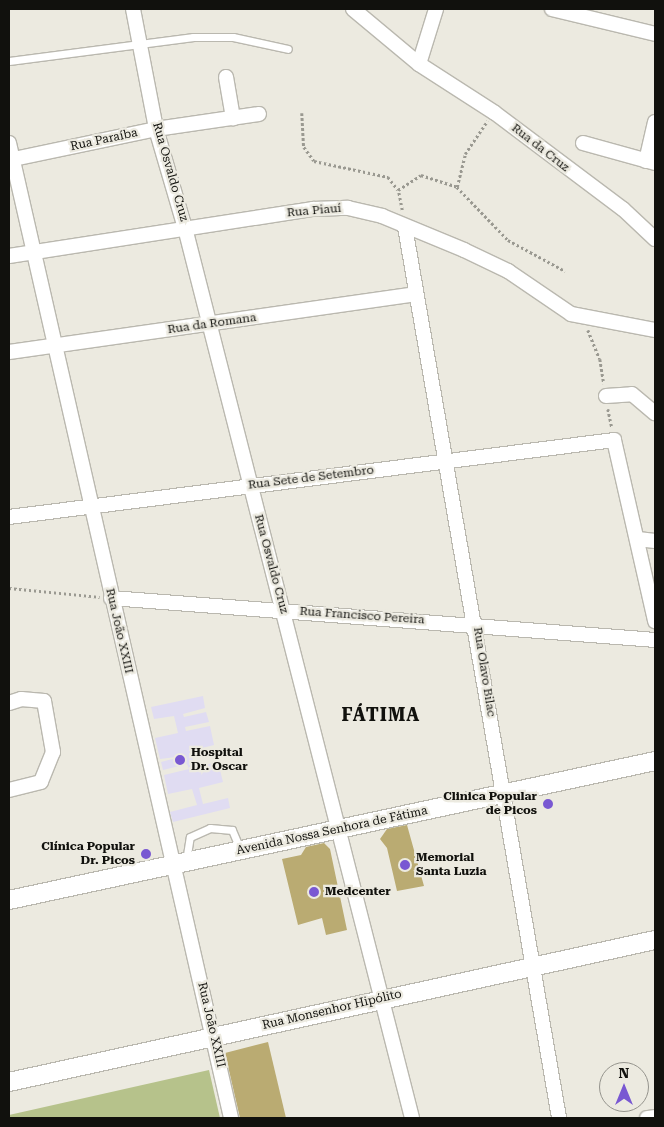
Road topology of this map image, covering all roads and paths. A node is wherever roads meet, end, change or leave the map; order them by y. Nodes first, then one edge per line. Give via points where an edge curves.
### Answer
1 (133, 9) edge
2 (353, 9) edge
3 (436, 9) edge
4 (552, 9) edge
5 (655, 34) edge
6 (140, 45) junction
7 (288, 49) dead end
8 (9, 61) edge
9 (419, 64) junction
10 (226, 77) dead end
11 (302, 113) dead end
12 (495, 113) junction
13 (259, 114) dead end
14 (233, 118) junction
15 (655, 122) edge
16 (156, 129) junction
17 (9, 143) edge
18 (583, 143) dead end
19 (10, 160) edge
20 (650, 162) edge
21 (457, 187) junction
22 (398, 190) junction
23 (405, 227) junction
24 (185, 228) junction
25 (655, 239) edge
26 (32, 252) junction
27 (9, 256) edge
28 (565, 271) dead end
29 (415, 294) junction
30 (583, 318) junction
31 (210, 324) junction
32 (655, 330) edge
33 (54, 346) junction
34 (9, 352) edge
35 (606, 396) junction
36 (655, 413) edge
37 (614, 440) junction
38 (444, 460) junction
39 (250, 486) junction
40 (91, 506) junction
41 (9, 517) edge
42 (638, 539) junction
43 (655, 541) edge
44 (9, 588) edge
45 (112, 598) junction
46 (283, 610) junction
47 (655, 621) edge
48 (476, 624) junction
49 (655, 640) edge
50 (9, 703) edge
51 (655, 761) edge
52 (9, 790) edge
53 (504, 794) junction
54 (338, 831) junction
55 (240, 851) junction
56 (180, 863) junction
57 (9, 900) edge
58 (655, 940) edge
59 (534, 965) junction
60 (381, 999) junction
61 (214, 1036) junction
62 (9, 1082) edge
63 (655, 1117) edge
64 (231, 1118) edge
65 (412, 1118) edge
66 (559, 1118) edge
67 (647, 1118) edge

1 - 6 street, Rua Osvaldo Cruz
2 - 9 street, Rua da Cruz
3 - 9 street
4 - 5 street
6 - 7 lane via 233,37
6 - 8 lane
6 - 16 street, Rua Osvaldo Cruz
9 - 12 street, Rua da Cruz
10 - 14 street
11 - 22 path via 304,147 314,161 388,177
12 - 21 path via 465,154
12 - 25 street, Rua da Cruz via 623,209
13 - 14 street, Rua Paraíba
14 - 16 street, Rua Paraíba
15 - 20 street
16 - 19 street, Rua Paraíba
16 - 24 street, Rua Osvaldo Cruz
17 - 19 street, Rua João XXIII
18 - 20 street
19 - 26 street, Rua João XXIII
21 - 22 path via 420,176
21 - 28 path via 508,240
22 - 23 path
23 - 24 street, Rua Piauí via 366,211 330,208
23 - 29 street, Rua Olavo Bilac
23 - 30 street, Rua Piauí via 508,271 571,314
24 - 26 street, Rua Piauí
24 - 31 street, Rua Osvaldo Cruz
26 - 27 street, Rua Piauí
26 - 33 street, Rua João XXIII
29 - 31 street, Rua da Romana
29 - 38 street, Rua Olavo Bilac
30 - 32 street, Rua Piauí
30 - 35 path via 600,359
31 - 33 street, Rua da Romana
31 - 39 street, Rua Osvaldo Cruz
33 - 34 street, Rua da Romana
33 - 40 street, Rua João XXIII
35 - 36 street via 632,394
35 - 37 path
37 - 38 street, Rua Sete de Setembro
37 - 42 street
38 - 39 street, Rua Sete de Setembro
38 - 48 street, Rua Olavo Bilac
39 - 40 street, Rua Sete de Setembro
39 - 46 street, Rua Osvaldo Cruz
40 - 41 street, Rua Sete de Setembro
40 - 45 street, Rua João XXIII
42 - 43 street
42 - 47 street
44 - 45 path
45 - 46 street, Rua Francisco Pereira
45 - 56 street, Rua João XXIII
46 - 48 street, Rua Francisco Pereira
46 - 54 street, Rua Osvaldo Cruz
48 - 49 street, Rua Francisco Pereira
48 - 53 street, Rua Olavo Bilac
50 - 52 street via 32,699 47,705 54,752 41,782
51 - 53 street, Avenida Nossa Senhora de Fátima
53 - 54 street, Avenida Nossa Senhora de Fátima
53 - 59 street, Rua Olavo Bilac
54 - 55 street, Avenida Nossa Senhora de Fátima
54 - 60 street, Rua Osvaldo Cruz
55 - 56 street, Avenida Nossa Senhora de Fátima
55 - 56 lane via 232,830 210,828 190,837
56 - 57 street, Avenida Nossa Senhora de Fátima
56 - 61 street, Rua João XXIII
58 - 59 street, Rua Monsenhor Hipólito
59 - 60 street, Rua Monsenhor Hipólito
59 - 66 street, Rua Olavo Bilac
60 - 61 street, Rua Monsenhor Hipólito
60 - 65 street, Rua Osvaldo Cruz
61 - 62 street, Rua Monsenhor Hipólito
61 - 64 street, Rua João XXIII
63 - 67 street

